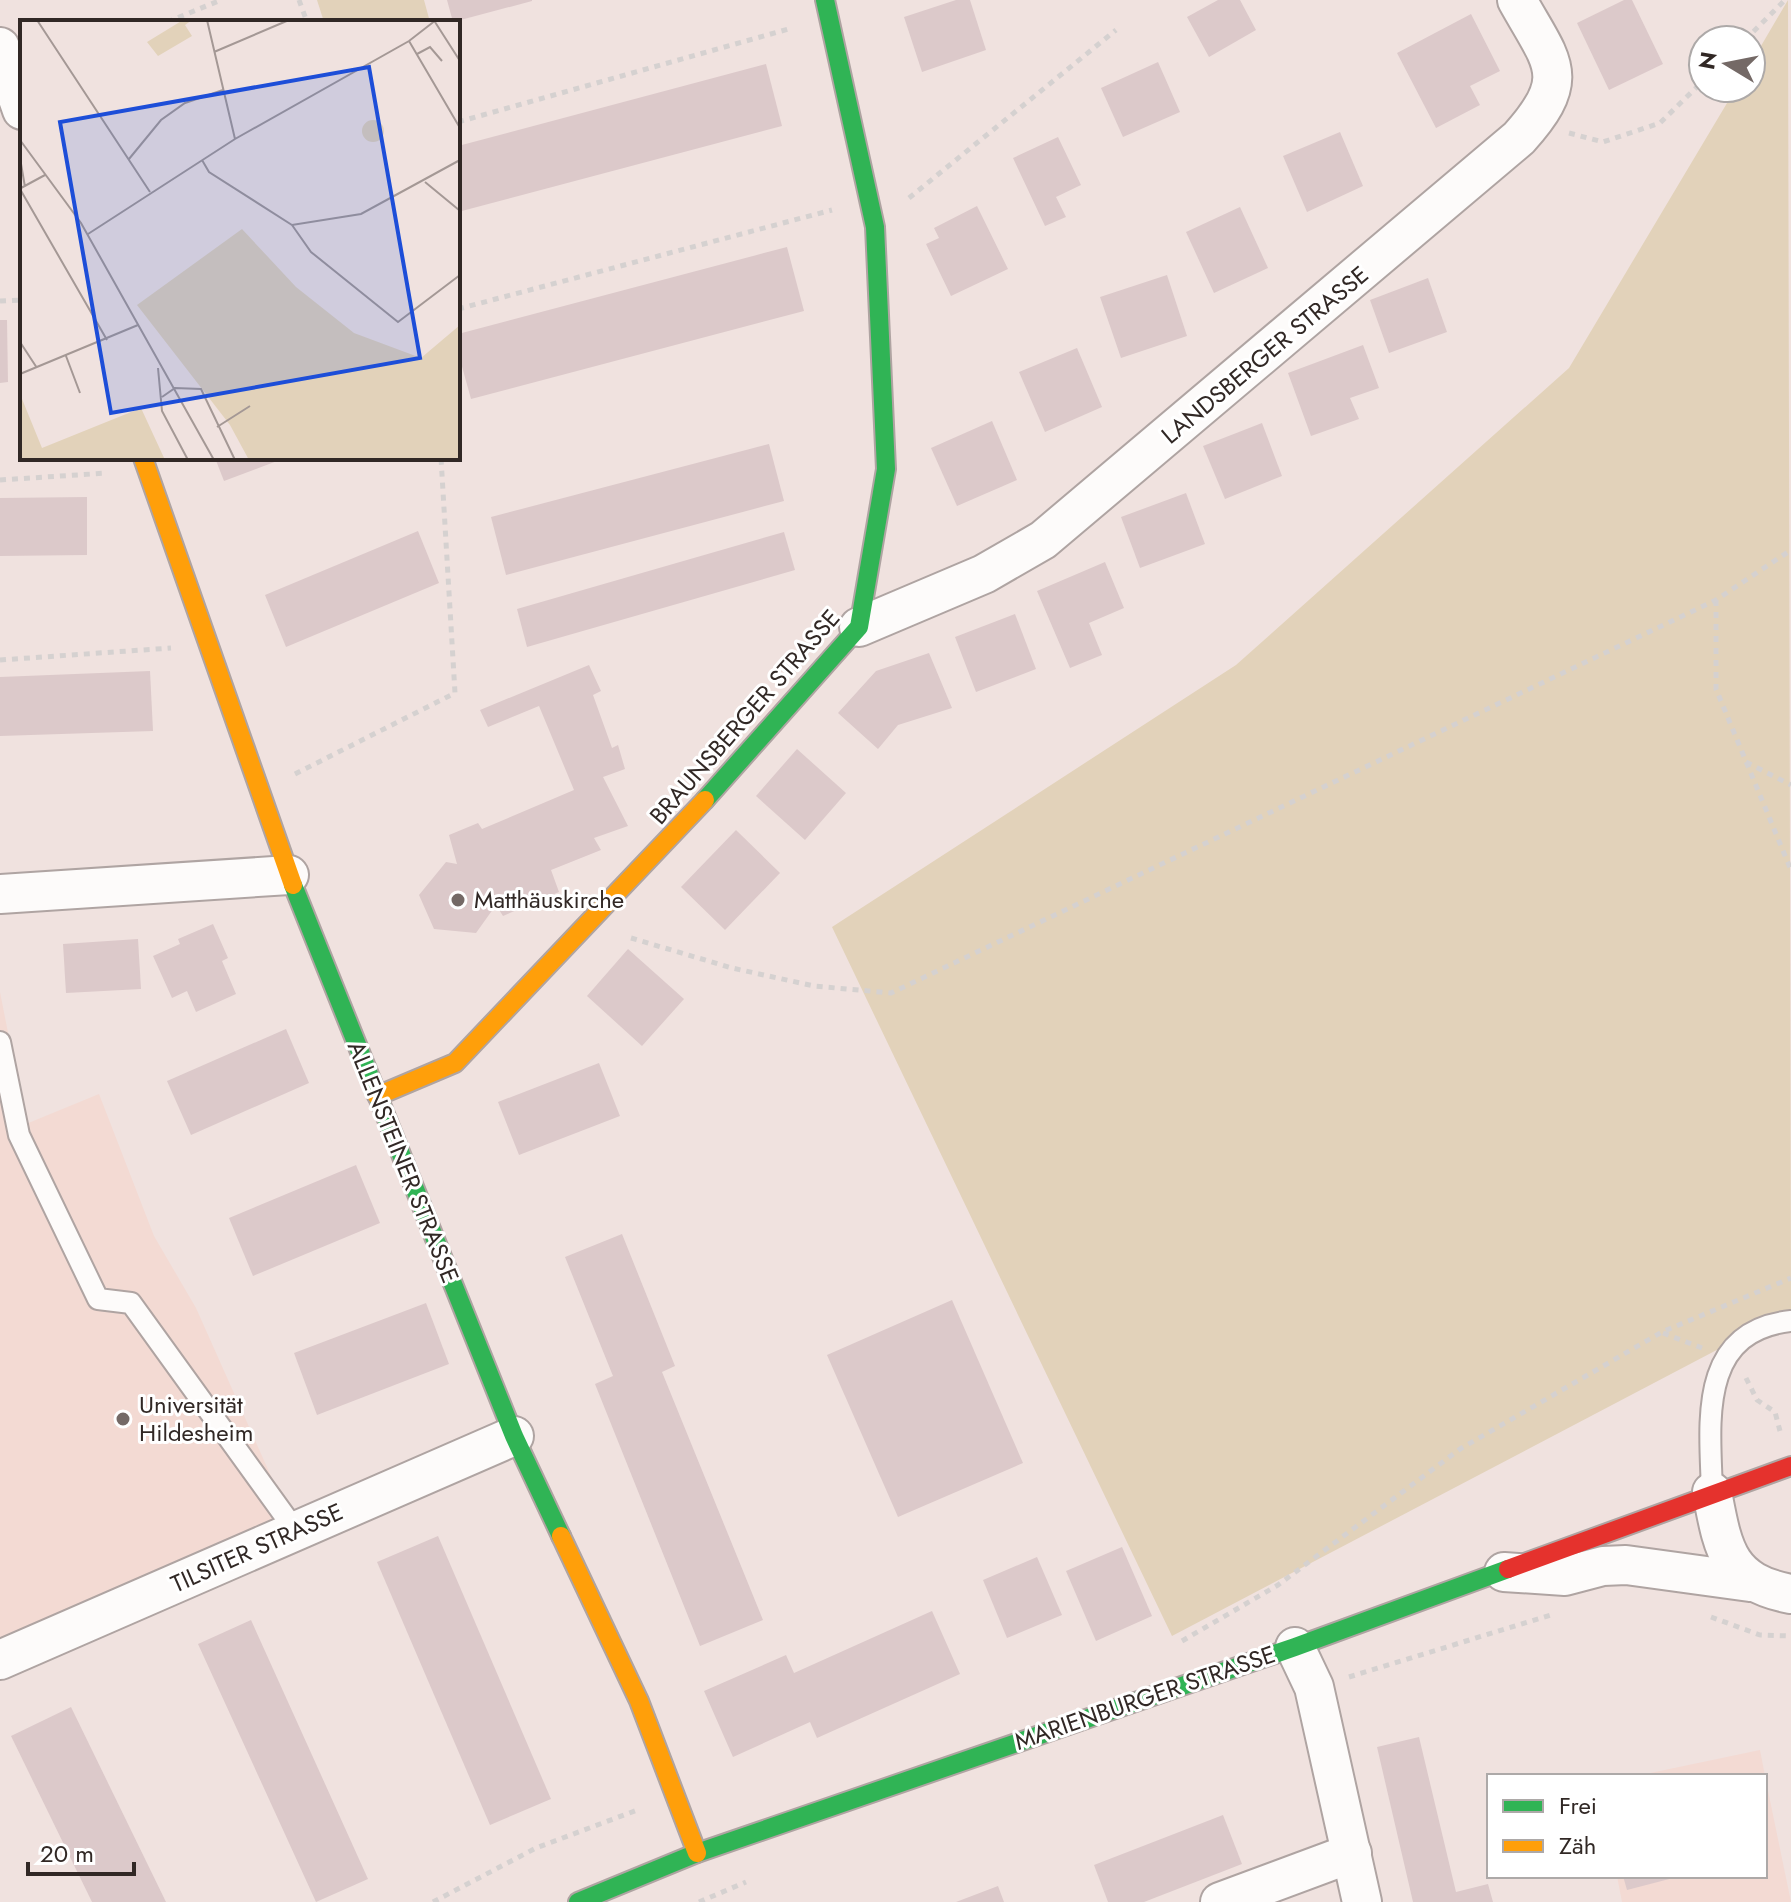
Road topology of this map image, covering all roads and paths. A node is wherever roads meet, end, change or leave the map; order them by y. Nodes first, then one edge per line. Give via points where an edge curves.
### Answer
1 (221, 0) edge
2 (299, 0) edge
3 (1517, 0) edge
4 (1785, 0) edge
5 (828, 9) edge
6 (172, 20) edge
7 (306, 20) edge
8 (1761, 24) edge
9 (1116, 30) dead end
10 (0, 47) edge
11 (1687, 97) edge
12 (20, 104) edge
13 (460, 121) edge
14 (1533, 122) junction
15 (870, 200) junction
16 (875, 227) junction
17 (20, 300) edge
18 (0, 301) edge
19 (460, 308) edge
20 (441, 460) edge
21 (145, 464) edge
22 (0, 480) edge
23 (1791, 550) edge
24 (1716, 600) junction
25 (859, 627) junction
26 (208, 646) junction
27 (0, 660) edge
28 (1746, 762) junction
29 (1791, 785) edge
30 (258, 792) junction
31 (1791, 870) edge
32 (289, 875) junction
33 (0, 894) edge
34 (589, 926) junction
35 (0, 1042) edge
36 (377, 1096) junction
37 (1791, 1278) edge
38 (1791, 1321) edge
39 (514, 1436) junction
40 (1791, 1466) edge
41 (1712, 1492) junction
42 (295, 1530) junction
43 (1497, 1571) junction
44 (1750, 1582) junction
45 (1791, 1594) edge
46 (1702, 1613) dead end
47 (1555, 1614) dead end
48 (1791, 1636) edge
49 (1170, 1646) dead end
50 (1295, 1647) junction
51 (0, 1660) edge
52 (1314, 1687) junction
53 (677, 1797) junction
54 (697, 1853) junction
55 (1352, 1853) junction
56 (750, 1880) dead end
57 (433, 1902) edge
58 (578, 1902) edge
59 (699, 1902) edge
60 (1220, 1902) edge
61 (1362, 1902) edge

1 - 6 path
2 - 7 path
3 - 14 street, LANDSBERGER STRASSE via 1551,61 1552,94
4 - 8 path
5 - 13 path
5 - 15 street, BRAUNSBERGER STRASSE
9 - 16 path
10 - 12 street
11 - 14 path via 1660,123 1603,142
14 - 25 street, LANDSBERGER STRASSE via 1043,540 984,574
15 - 16 street, BRAUNSBERGER STRASSE
15 - 19 path
16 - 25 street, BRAUNSBERGER STRASSE via 886,469
17 - 18 path
20 - 30 path via 455,693
21 - 22 path
21 - 26 street, ALLENSTEINER STRASSE
23 - 24 path
24 - 28 path via 1716,689
24 - 34 path via 891,993 814,986 732,968
25 - 34 street, BRAUNSBERGER STRASSE
26 - 27 path
26 - 30 street, ALLENSTEINER STRASSE
28 - 29 path
28 - 31 path
30 - 32 street, ALLENSTEINER STRASSE
32 - 33 street
32 - 36 street, ALLENSTEINER STRASSE
34 - 36 street, BRAUNSBERGER STRASSE via 455,1063
35 - 42 lane via 19,1135 98,1299 131,1303
36 - 39 street, ALLENSTEINER STRASSE
37 - 49 path via 1662,1332 1460,1449 1278,1585
38 - 41 lane via 1764,1326 1723,1361 1710,1406
39 - 42 street, TILSITER STRASSE
39 - 53 street, ALLENSTEINER STRASSE via 639,1701
40 - 41 street, MARIENBURGER STRASSE
41 - 43 street, MARIENBURGER STRASSE
41 - 44 street via 1723,1546
42 - 51 street, TILSITER STRASSE
43 - 44 street via 1565,1576 1626,1565
43 - 50 street, MARIENBURGER STRASSE
44 - 45 street
46 - 48 path via 1760,1635
47 - 52 path
50 - 52 street
50 - 54 street, MARIENBURGER STRASSE
52 - 55 street
53 - 54 street, ALLENSTEINER STRASSE
53 - 57 path via 536,1848
54 - 58 street, MARIENBURGER STRASSE
55 - 60 street
55 - 61 street
56 - 59 path

